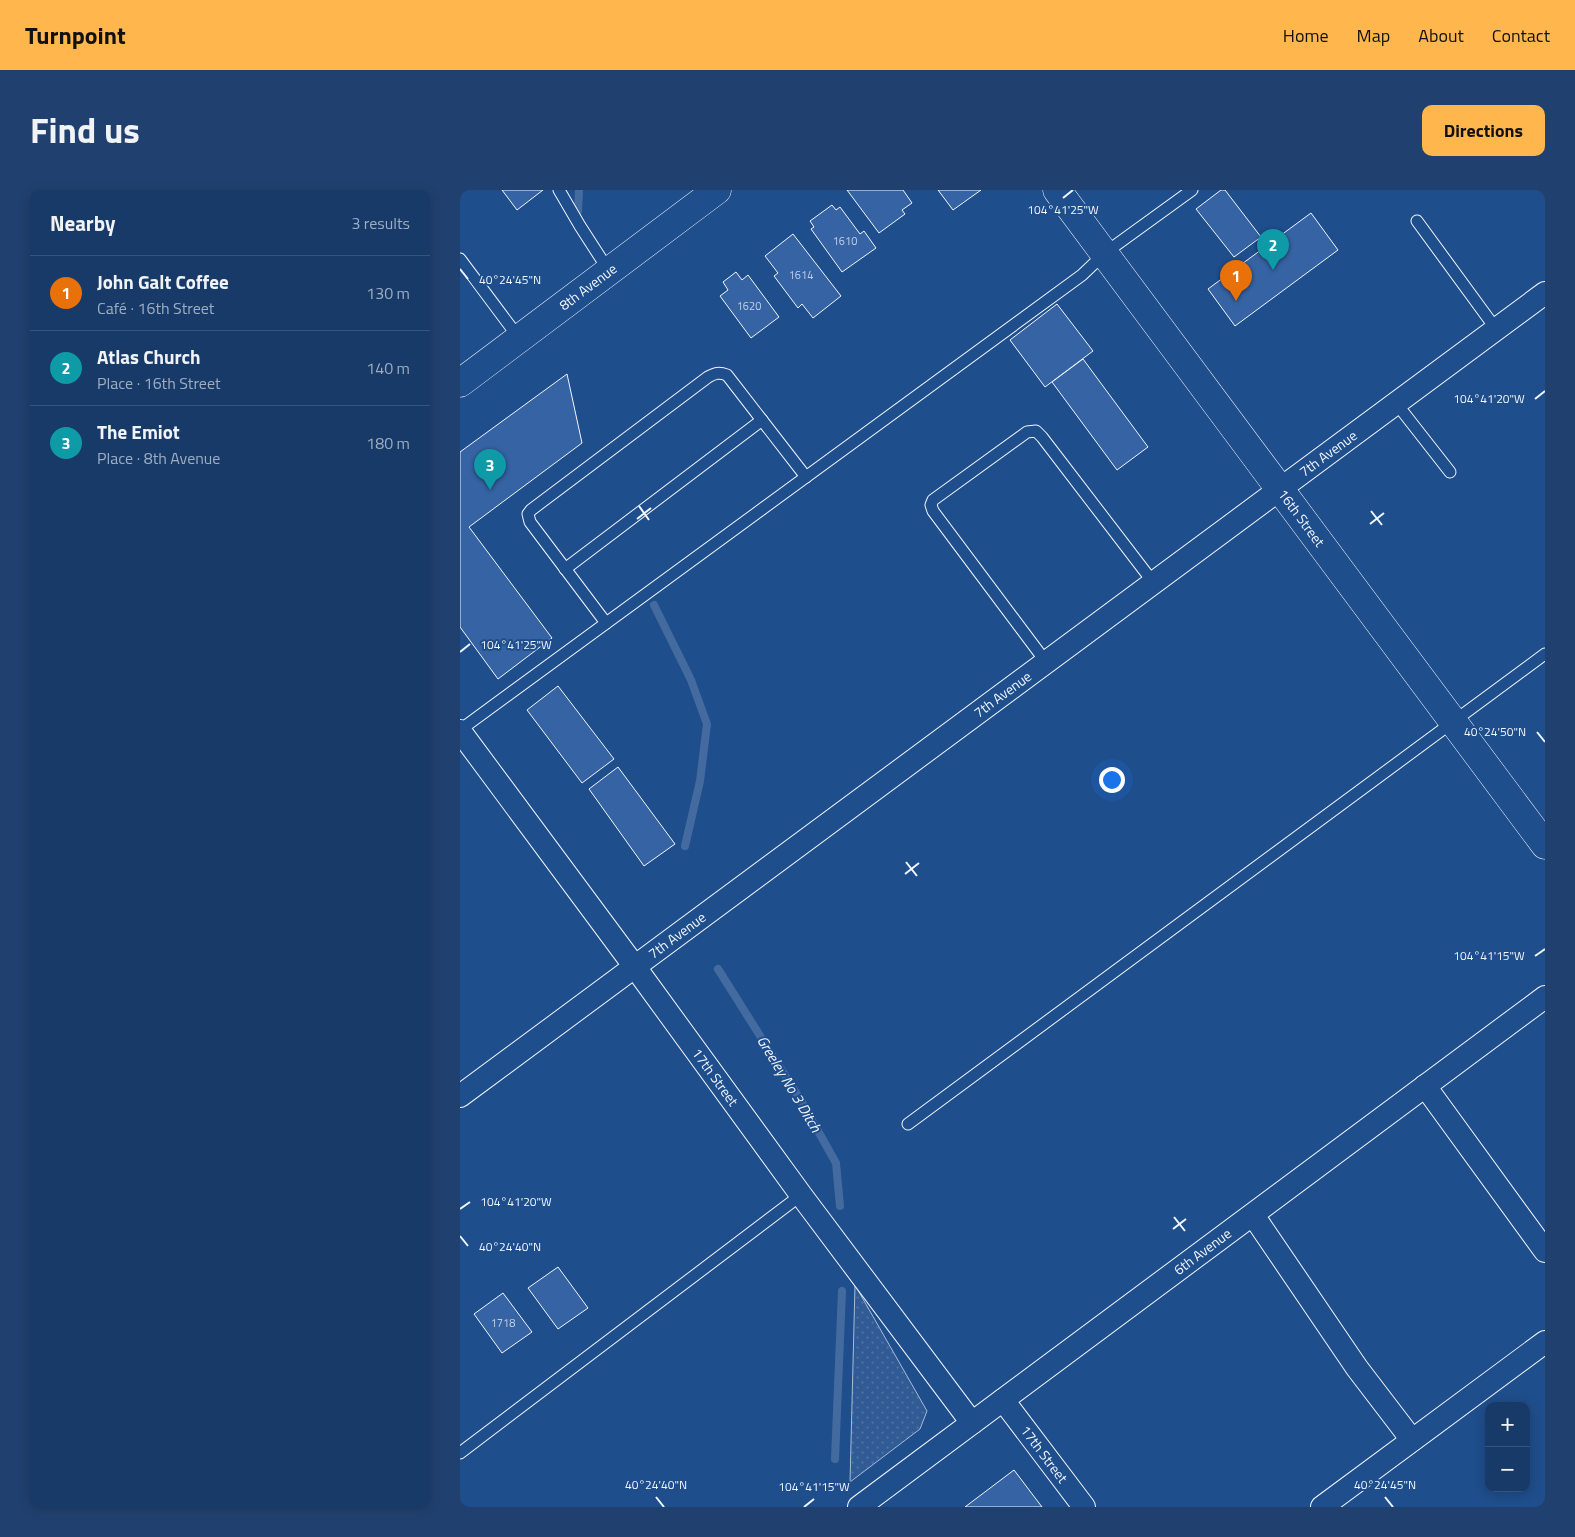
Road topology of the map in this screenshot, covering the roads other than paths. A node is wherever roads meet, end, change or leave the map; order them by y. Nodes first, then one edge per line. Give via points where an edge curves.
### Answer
1 (559, 190) edge
2 (717, 190) edge
3 (1057, 190) edge
4 (1192, 190) edge
5 (1418, 221) dead end
6 (1105, 253) junction
7 (460, 259) edge
8 (609, 271) junction
9 (1545, 293) edge
10 (1496, 329) junction
11 (519, 338) junction
12 (460, 383) edge
13 (1396, 403) junction
14 (762, 420) junction
15 (1450, 472) dead end
16 (806, 477) junction
17 (1280, 488) junction
18 (565, 569) junction
19 (1153, 582) junction
20 (606, 624) junction
21 (1545, 654) edge
22 (1046, 662) junction
23 (1454, 722) junction
24 (462, 737) edge
25 (1545, 845) edge
26 (635, 967) junction
27 (1545, 998) edge
28 (1425, 1086) junction
29 (460, 1096) edge
30 (908, 1124) dead end
31 (801, 1195) junction
32 (1253, 1215) junction
33 (1545, 1251) edge
34 (1545, 1342) edge
35 (1003, 1400) junction
36 (972, 1423) junction
37 (1412, 1440) junction
38 (460, 1452) edge
39 (859, 1507) edge
40 (1084, 1507) edge
41 (1322, 1507) edge

1 - 8 lane
2 - 8 main road, 8th Avenue
3 - 6 main road, 16th Street
4 - 6 lane
5 - 10 lane
6 - 16 lane via 1082,275
6 - 17 main road, 16th Street
7 - 11 lane
8 - 11 main road, 8th Avenue
9 - 10 street, 7th Avenue
10 - 13 street, 7th Avenue
11 - 12 main road, 8th Avenue
13 - 15 lane
13 - 17 street, 7th Avenue
14 - 16 lane
14 - 18 lane
14 - 18 lane via 727,375 715,373 531,510 528,514 530,522
16 - 20 lane
17 - 19 street, 7th Avenue
17 - 23 main road, 16th Street
18 - 20 lane
19 - 22 street, 7th Avenue
19 - 22 lane via 1036,431 1027,432 933,500 930,505 933,511
20 - 24 lane
21 - 23 lane
22 - 26 street, 7th Avenue
23 - 25 main road, 16th Street
23 - 30 lane
24 - 26 street, 17th Street
26 - 29 street, 7th Avenue
26 - 31 street, 17th Street
27 - 28 street, 6th Avenue
28 - 32 street, 6th Avenue
28 - 33 street
31 - 36 street, 17th Street
31 - 38 lane
32 - 35 street, 6th Avenue
32 - 37 street via 1357,1368
34 - 37 street
35 - 36 street, 6th Avenue
35 - 40 street, 17th Street
36 - 39 street, 6th Avenue
37 - 41 street

